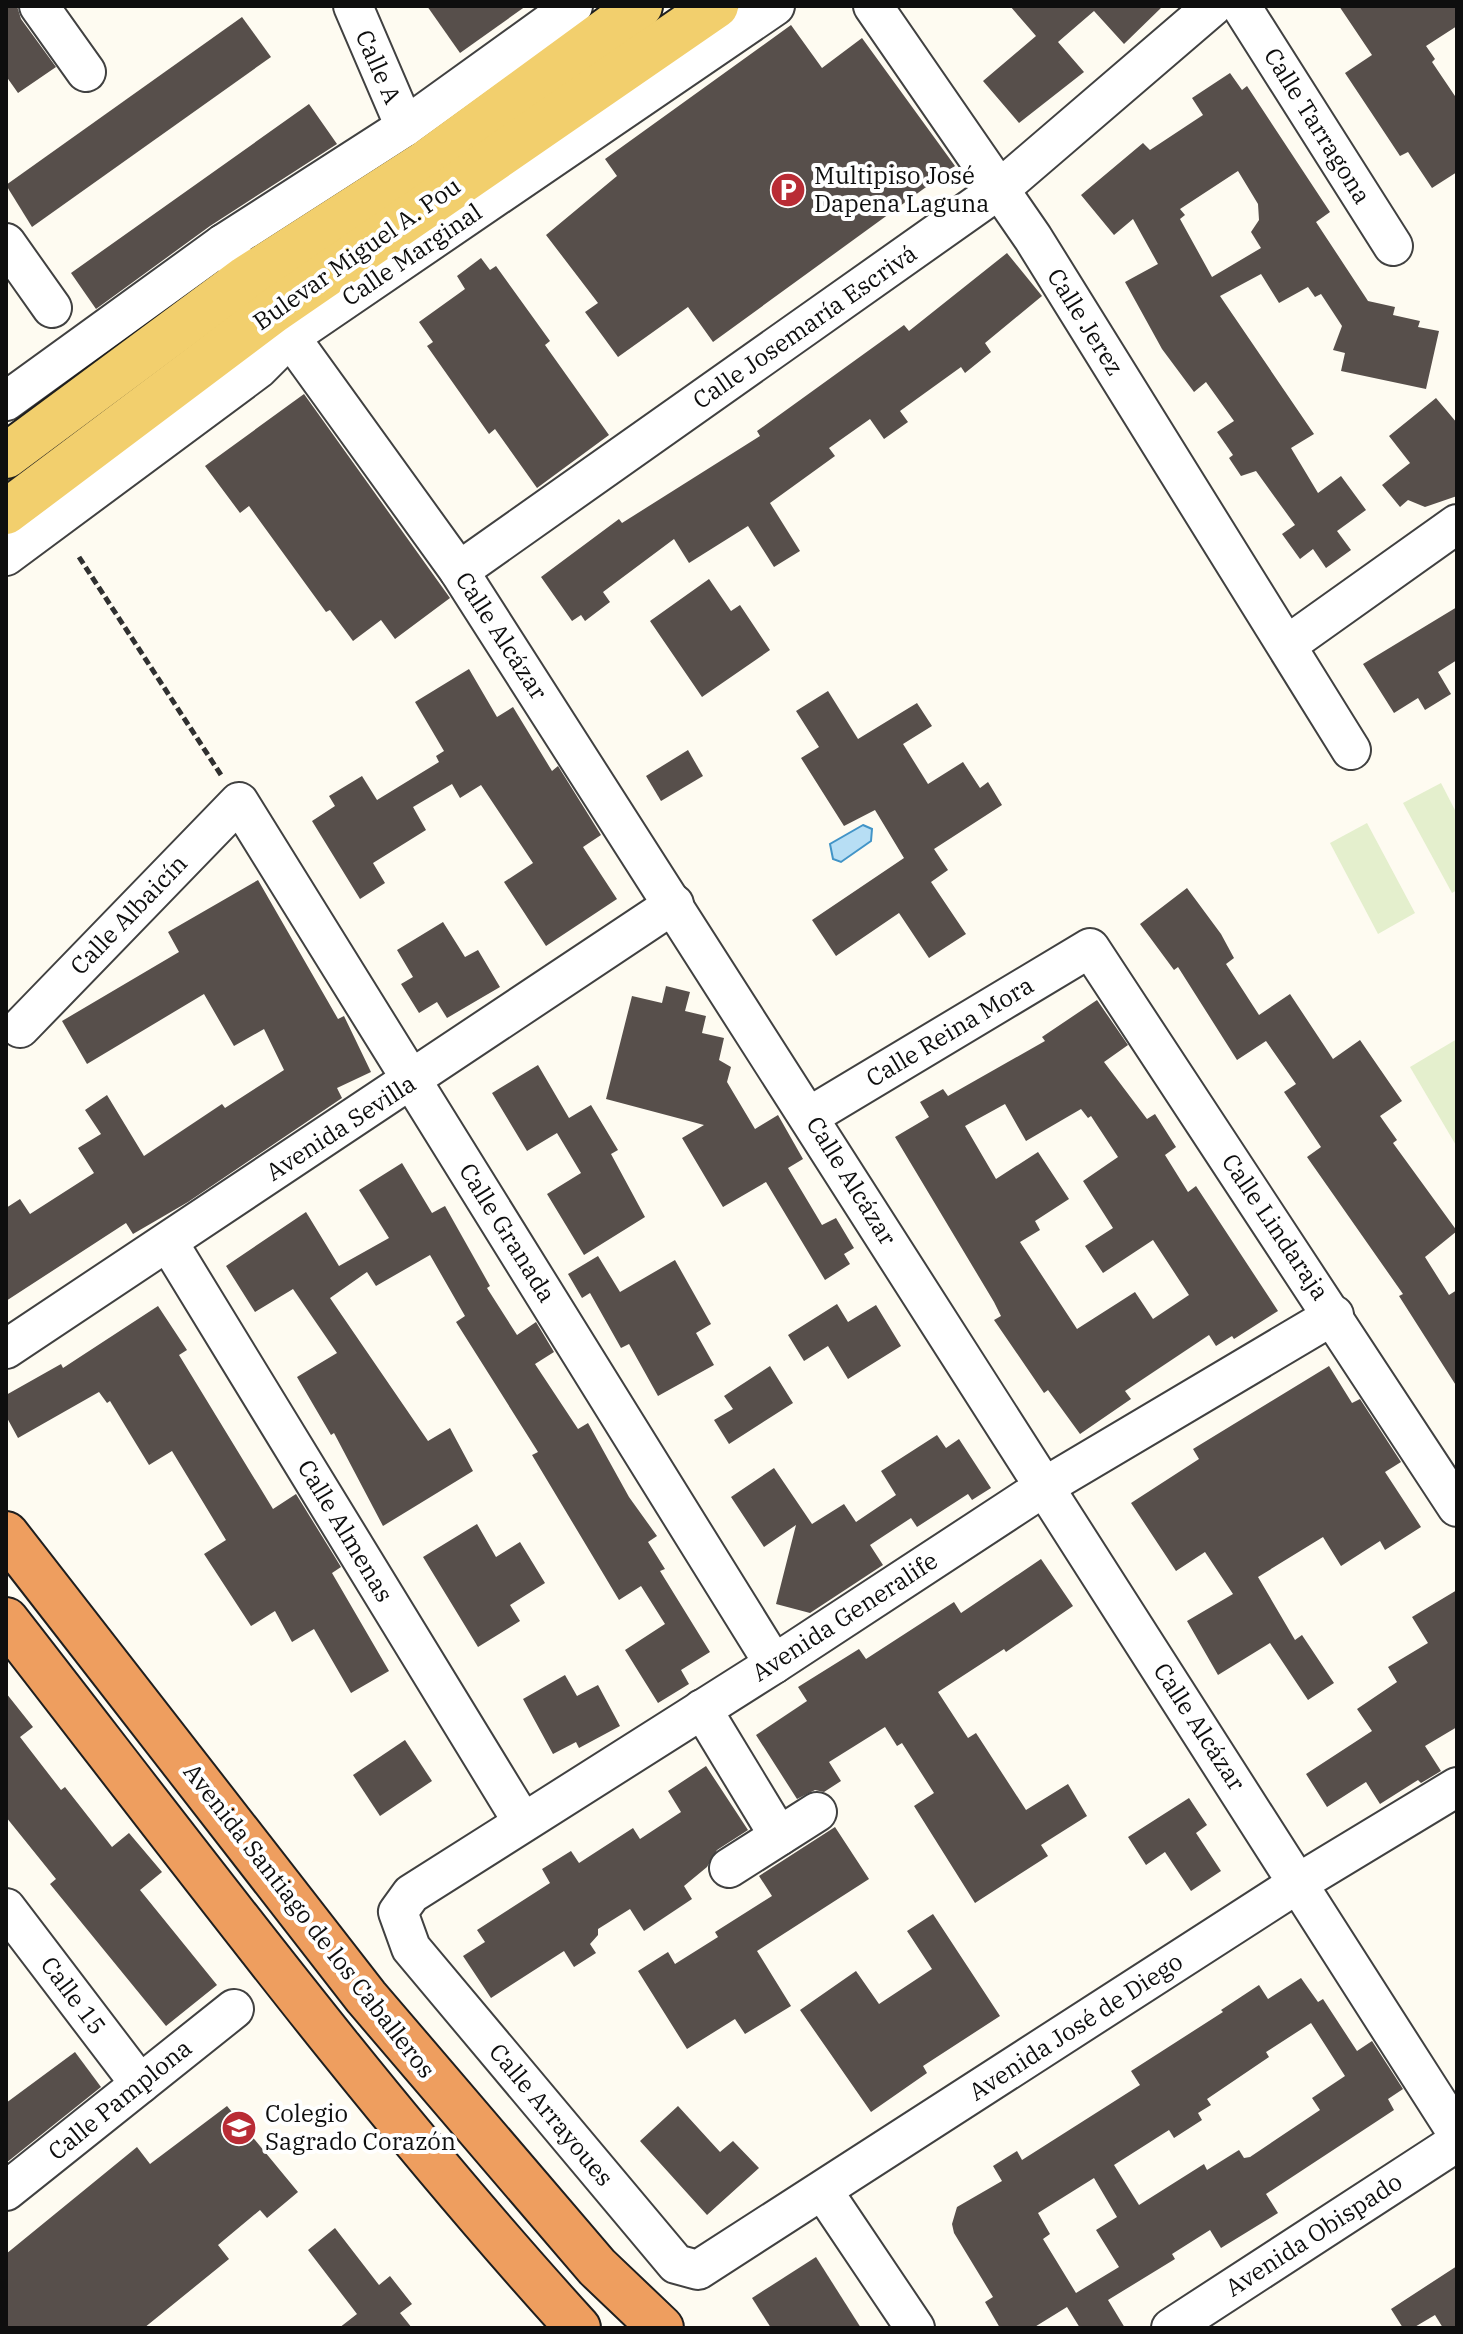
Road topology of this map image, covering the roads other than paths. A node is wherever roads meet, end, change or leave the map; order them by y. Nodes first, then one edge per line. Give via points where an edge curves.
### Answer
1 (39, 6) edge
2 (353, 6) edge
3 (573, 6) edge
4 (640, 6) edge
5 (716, 6) edge
6 (775, 6) edge
7 (873, 6) edge
8 (1213, 6) edge
9 (1241, 6) edge
10 (86, 72) dead end
11 (405, 127) junction
12 (1001, 188) junction
13 (6, 243) edge
14 (1393, 246) dead end
15 (258, 292) junction
16 (52, 308) dead end
17 (6, 401) edge
18 (6, 456) edge
19 (6, 512) edge
20 (1457, 524) edge
21 (6, 556) edge
22 (459, 571) junction
23 (1287, 645) junction
24 (1351, 750) dead end
25 (239, 802) joint
26 (674, 904) junction
27 (1090, 948) joint
28 (20, 1028) dead end
29 (413, 1081) junction
30 (810, 1116) junction
31 (168, 1242) junction
32 (1334, 1315) junction
33 (6, 1349) edge
34 (1044, 1487) junction
35 (1457, 1507) edge
36 (6, 1534) edge
37 (6, 1620) edge
38 (774, 1664) junction
39 (702, 1709) junction
40 (1457, 1787) edge
41 (817, 1812) dead end
42 (522, 1821) junction
43 (779, 1836) junction
44 (729, 1868) dead end
45 (1300, 1882) junction
46 (6, 1908) edge
47 (411, 1948) joint
48 (234, 2009) dead end
49 (140, 2084) junction
50 (1457, 2133) edge
51 (1457, 2142) edge
52 (6, 2191) edge
53 (823, 2191) junction
54 (698, 2270) joint
55 (1178, 2326) edge
56 (578, 2328) edge
57 (661, 2328) edge
58 (915, 2328) edge

1 - 10 street
2 - 11 street, Calle A
3 - 11 street
4 - 15 main road, Bulevar Miguel A. Pou
5 - 15 main road, Bulevar Miguel A. Pou
6 - 15 street, Calle Marginal
7 - 12 street, Calle Jerez
8 - 12 street, Calle Josemaría Escrivá
9 - 14 street, Calle Tarragona
11 - 15 street
12 - 22 street, Calle Josemaría Escrivá
12 - 23 street, Calle Jerez
13 - 16 street
15 - 17 street
15 - 18 main road, Bulevar Miguel A. Pou
15 - 19 main road, Bulevar Miguel A. Pou
15 - 21 street, Calle Marginal via 258,369
15 - 22 street, Calle Alcázar
20 - 23 street
22 - 26 street, Calle Alcázar
23 - 24 street, Calle Jerez
25 - 28 street, Calle Albaicín
25 - 29 street, Calle Granada
26 - 29 street, Avenida Sevilla
26 - 30 street, Calle Alcázar
27 - 30 street, Calle Reina Mora
27 - 32 street, Calle Lindaraja
29 - 31 street, Avenida Sevilla
29 - 38 street, Calle Granada
30 - 34 street, Calle Alcázar
31 - 33 street, Avenida Sevilla
31 - 42 street, Calle Almenas
32 - 34 street, Avenida Generalife
32 - 35 street, Calle Lindaraja
34 - 38 street, Avenida Generalife
34 - 45 street, Calle Alcázar
36 - 57 highway, Avenida Santiago de los Caballeros via 366,1997 597,2267
37 - 56 highway via 309,2010 488,2229
38 - 39 street, Avenida Generalife
39 - 42 street, Avenida Generalife
39 - 43 street
40 - 45 street, Avenida José de Diego
41 - 43 street
42 - 47 street, Avenida Generalife via 411,1894 398,1912
43 - 44 street
45 - 50 street, Calle Alcázar
45 - 53 street, Avenida José de Diego
46 - 49 street, Calle 15
47 - 54 street, Calle Arrayoues via 676,2264
48 - 49 street, Calle Pamplona
49 - 52 street, Calle Pamplona
51 - 55 street, Avenida Obispado
53 - 54 street, Avenida José de Diego
53 - 58 street

